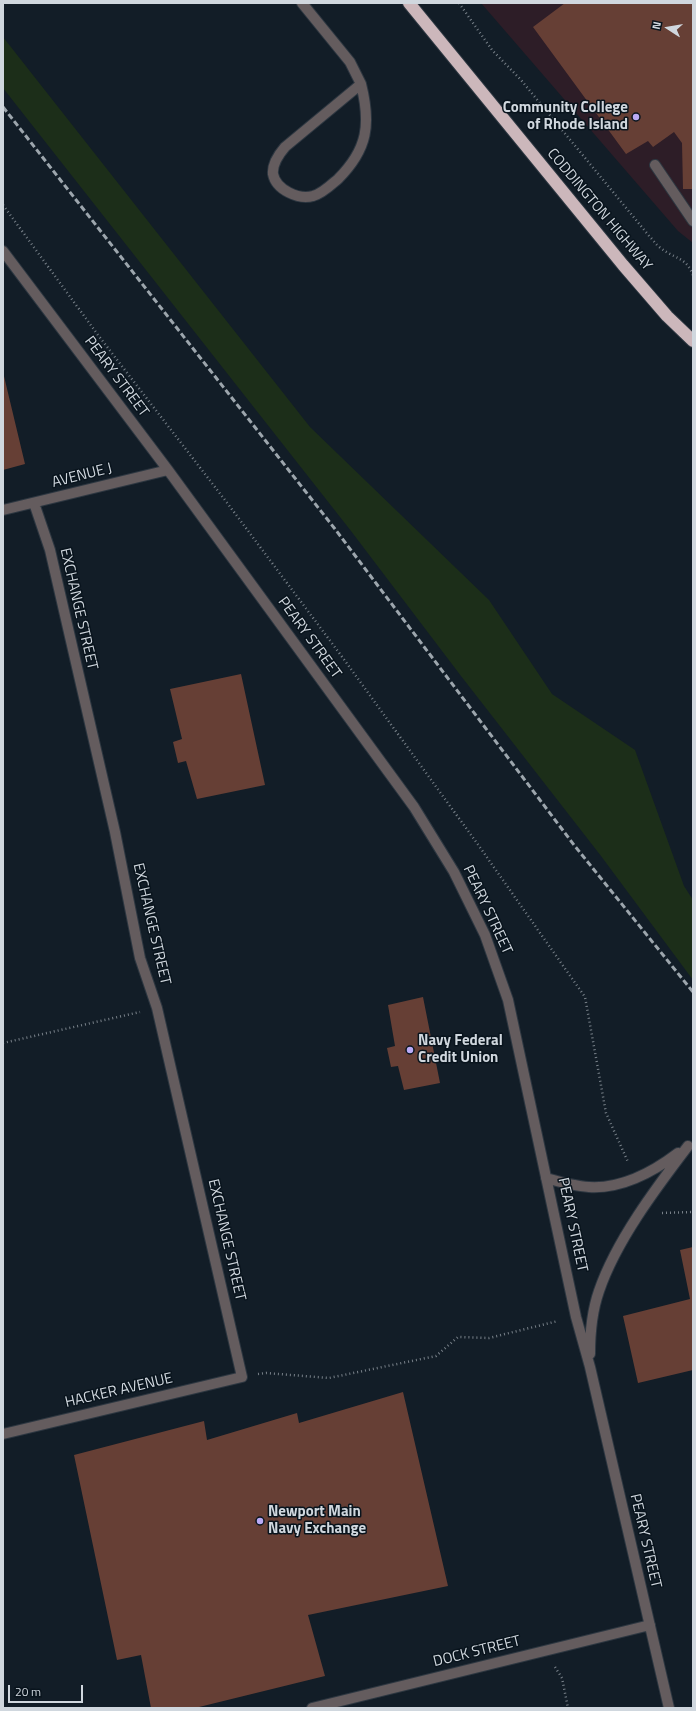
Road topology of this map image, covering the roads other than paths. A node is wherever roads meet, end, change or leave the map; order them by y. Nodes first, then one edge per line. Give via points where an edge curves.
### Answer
1 (302, 3) edge
2 (409, 3) edge
3 (361, 84) junction
4 (655, 165) dead end
5 (693, 221) edge
6 (3, 252) edge
7 (693, 341) edge
8 (168, 470) junction
9 (34, 503) junction
10 (3, 510) edge
11 (546, 1178) junction
12 (590, 1367) junction
13 (242, 1377) joint
14 (3, 1434) edge
15 (650, 1625) junction
16 (312, 1708) edge
17 (669, 1708) edge

1 - 3 street via 350,62
2 - 7 highway, CODDINGTON HIGHWAY via 626,269 667,316
3 - 3 street via 367,115 366,133 360,150 349,168 314,196 301,197 283,188 273,174 276,161 285,147
4 - 5 street
6 - 8 street, PEARY STREET
8 - 9 street, AVENUE J
8 - 11 street, PEARY STREET via 414,807 454,872 486,935 508,1000
9 - 10 street, AVENUE J
9 - 13 street, EXCHANGE STREET via 50,550 113,825 140,958 157,1008
11 - 12 street, PEARY STREET via 576,1317
11 - 12 street via 590,1187 609,1186 650,1172 688,1146 651,1196 611,1264 599,1291 590,1333
12 - 15 street, PEARY STREET
13 - 14 street, HACKER AVENUE
15 - 16 street, DOCK STREET
15 - 17 street, PEARY STREET

